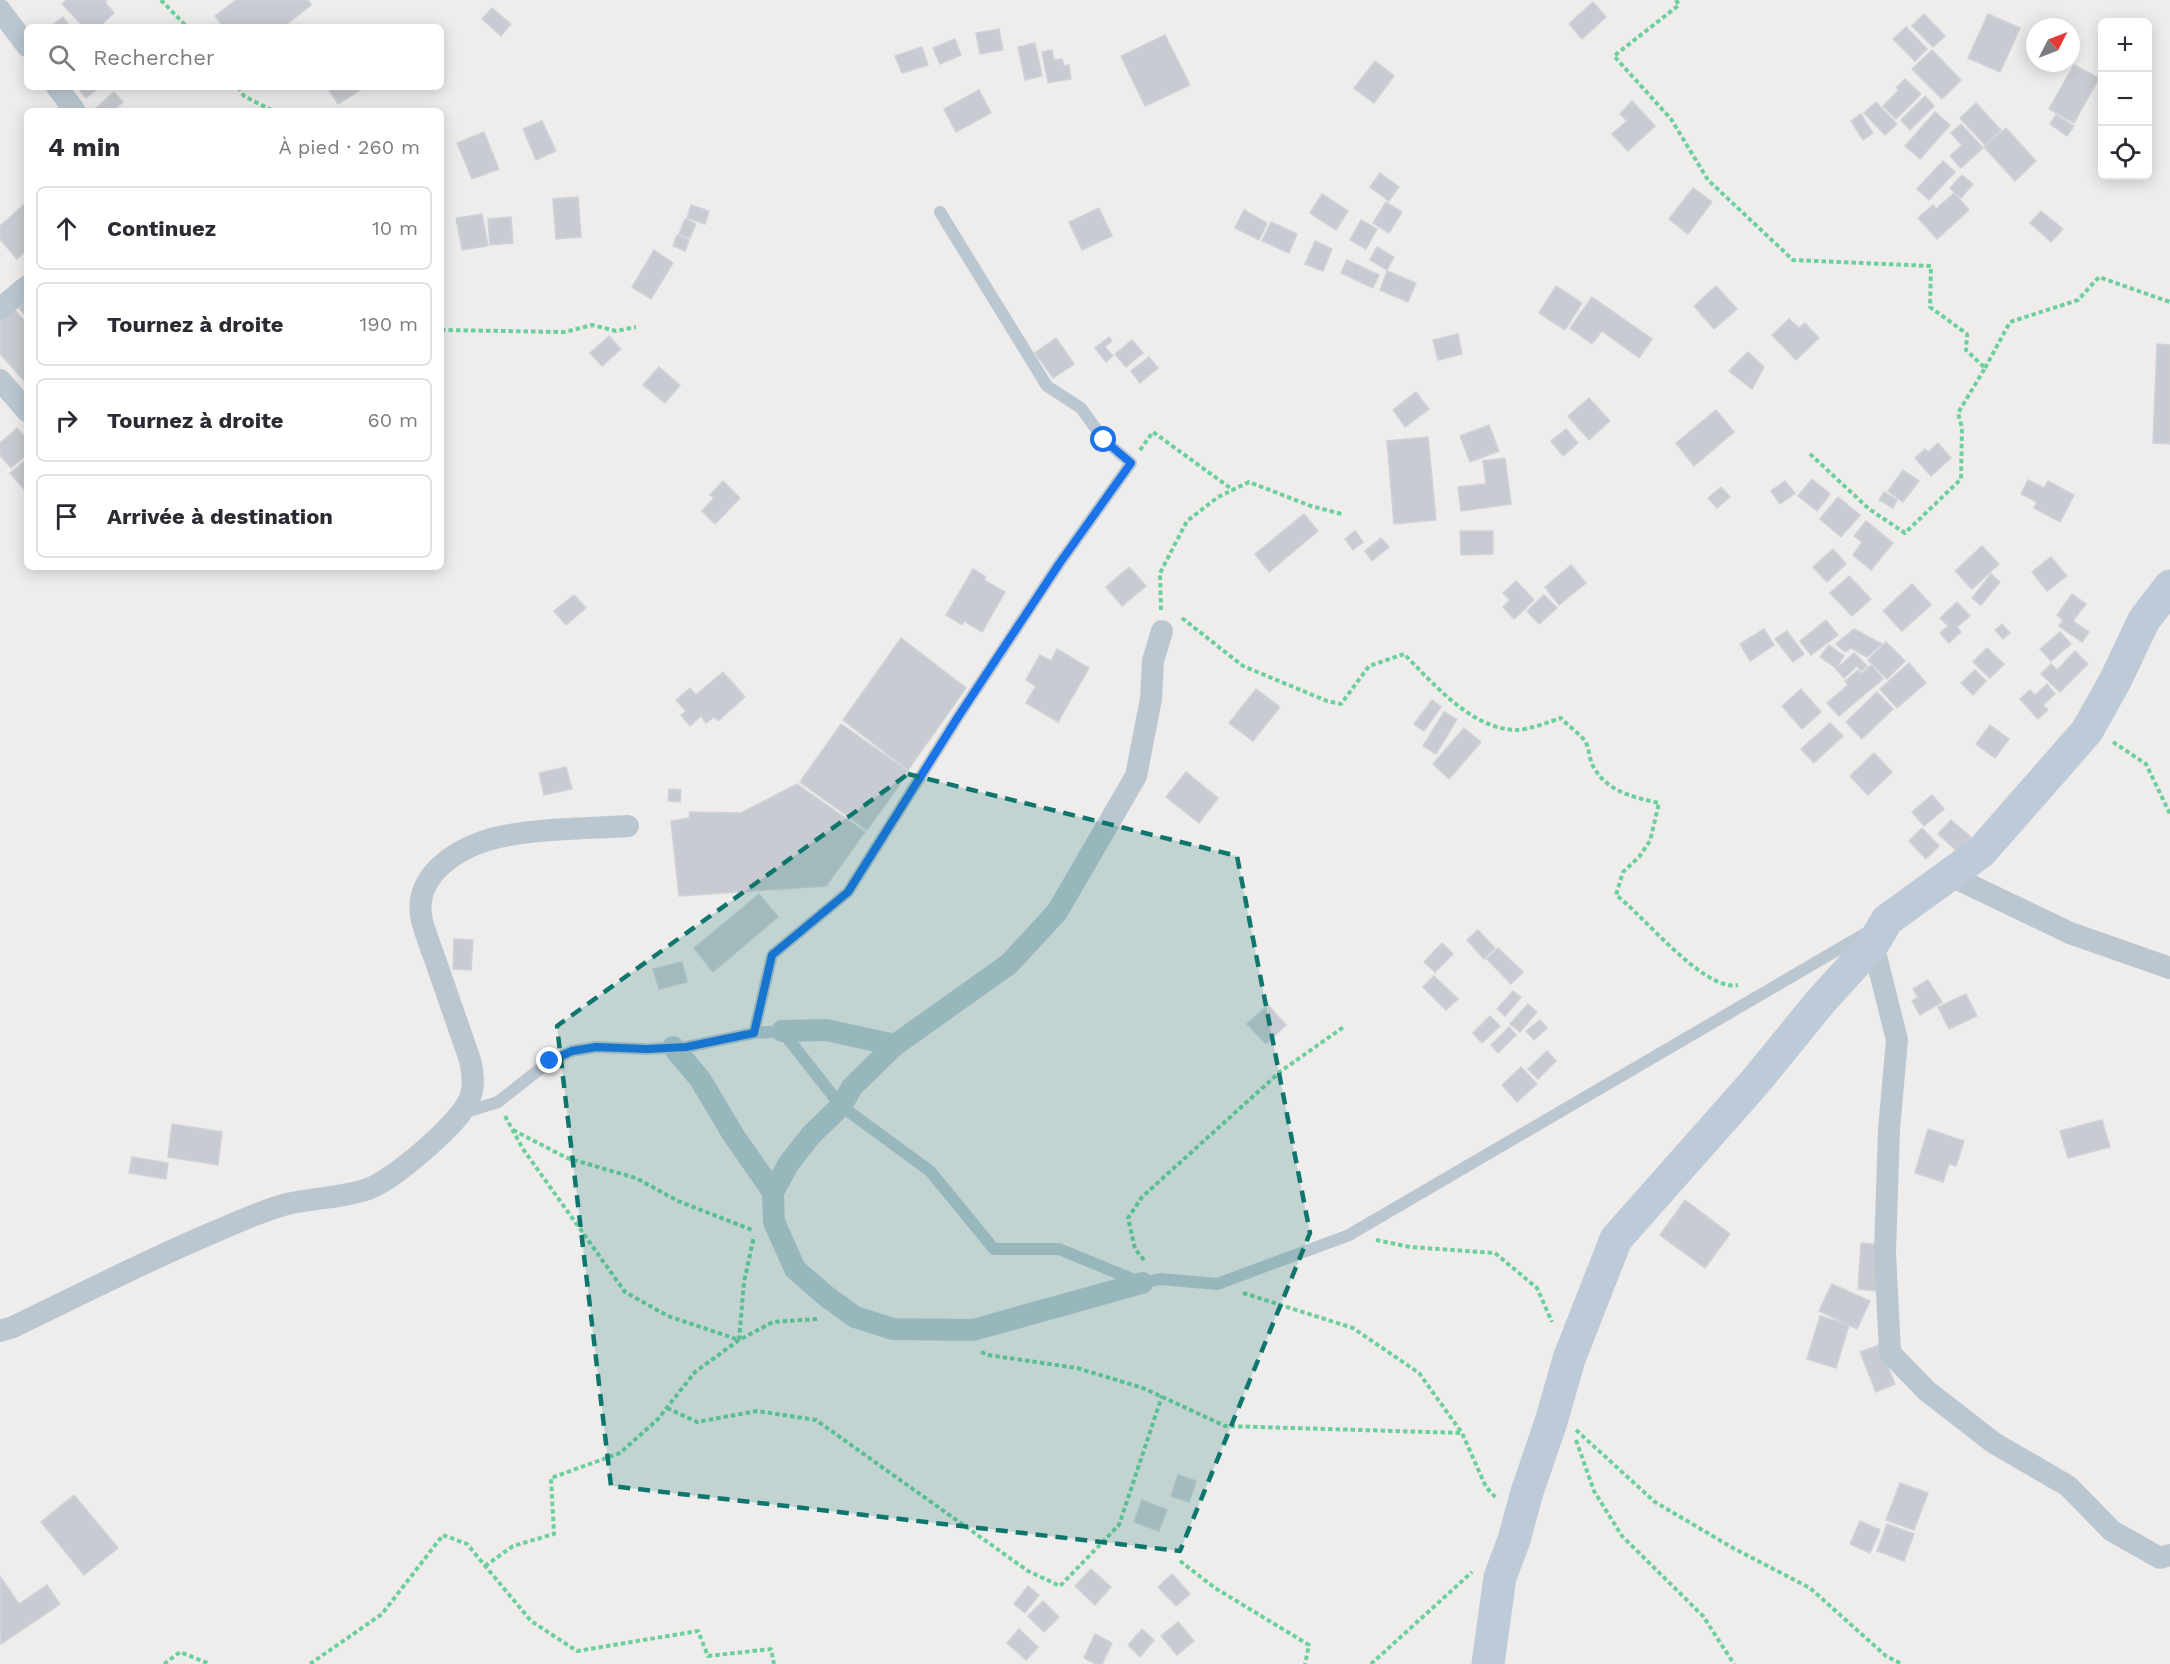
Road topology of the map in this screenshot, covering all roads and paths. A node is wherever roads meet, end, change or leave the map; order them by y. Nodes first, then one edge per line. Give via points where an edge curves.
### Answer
1 (161, 0) edge
2 (1676, 0) edge
3 (0, 10) edge
4 (184, 24) edge
5 (24, 42) edge
6 (59, 90) edge
7 (240, 90) edge
8 (73, 108) edge
9 (267, 108) edge
10 (940, 212) dead end
11 (24, 288) edge
12 (2170, 302) edge
13 (0, 309) edge
14 (636, 327) dead end
15 (444, 330) edge
16 (1985, 368) junction
17 (0, 380) edge
18 (24, 408) edge
19 (1808, 452) dead end
20 (1131, 463) junction
21 (1233, 490) junction
22 (1342, 514) dead end
23 (2170, 586) edge
24 (1161, 604) junction
25 (1170, 610) dead end
26 (1170, 623) junction
27 (2090, 727) junction
28 (2170, 814) edge
29 (628, 826) dead end
30 (1948, 875) junction
31 (1880, 932) junction
32 (2170, 968) edge
33 (1744, 982) dead end
34 (1345, 1026) dead end
35 (782, 1031) junction
36 (754, 1033) junction
37 (895, 1045) junction
38 (673, 1047) junction
39 (498, 1102) junction
40 (841, 1106) junction
41 (459, 1115) junction
42 (513, 1130) junction
43 (773, 1192) junction
44 (1349, 1235) junction
45 (1151, 1281) junction
46 (1216, 1284) junction
47 (855, 1317) junction
48 (0, 1330) edge
49 (739, 1340) junction
50 (977, 1351) dead end
51 (1569, 1359) junction
52 (1162, 1396) junction
53 (667, 1408) junction
54 (1462, 1433) junction
55 (1521, 1515) junction
56 (2170, 1555) edge
57 (1180, 1561) dead end
58 (485, 1566) junction
59 (1475, 1570) dead end
60 (164, 1664) edge
61 (210, 1664) edge
62 (310, 1664) edge
63 (774, 1664) edge
64 (1305, 1664) edge
65 (1371, 1664) edge
66 (1488, 1664) edge
67 (1734, 1664) edge
68 (1902, 1664) edge

1 - 4 path
2 - 16 path via 1679,5 1614,56 1671,119 1708,180 1793,260 1931,266 1930,306 1966,334 1966,350
3 - 5 street
6 - 8 street
7 - 9 path
10 - 20 lane via 1047,386 1081,408 1104,440
11 - 13 street
12 - 16 path via 2099,277 2078,300 2010,322
14 - 15 path via 616,331 592,325 565,332
16 - 19 path via 1958,413 1962,428 1961,479 1905,533 1869,509
17 - 18 street
20 - 21 path via 1153,432
20 - 36 lane via 964,707 848,892 772,955
21 - 22 path via 1250,482
21 - 24 path via 1186,521 1160,573
23 - 27 street via 2145,620
24 - 25 path
24 - 26 path
26 - 33 path via 1243,666 1327,701 1341,704 1369,666 1404,654 1446,698 1488,724 1517,730 1561,718 1586,742 1598,775 1609,786 1659,803 1650,841 1623,872 1616,895 1695,969 1721,984 1735,986
26 - 37 street via 1153,660 1151,699 1136,776 1057,912 1009,964
27 - 28 path via 2146,764
27 - 30 street via 1981,852
29 - 41 street via 491,839 445,861 431,876 422,894 422,920 474,1078 469,1100
30 - 31 street
30 - 32 street via 2070,933
31 - 44 lane via 1779,986
31 - 51 street via 1755,1082 1616,1239
31 - 56 street via 1897,1040 1889,1129 1886,1253 1890,1353 1927,1391 1994,1443 2068,1486 2112,1531 2160,1558
34 - 45 path via 1281,1071 1142,1197 1128,1218 1135,1249
35 - 36 lane
35 - 37 street via 826,1030
35 - 40 lane
36 - 38 lane
37 - 40 street via 852,1088
38 - 39 lane via 596,1047 572,1051 550,1061
38 - 43 street via 700,1079
39 - 41 lane
39 - 42 path
40 - 43 street via 789,1163
40 - 45 lane via 930,1171 994,1249 1059,1249
41 - 48 street via 444,1133 370,1189 290,1204 252,1216 14,1327
42 - 49 path via 625,1292 668,1316
42 - 49 path via 567,1158 636,1178 678,1201 755,1231 744,1282
43 - 47 street via 774,1222 795,1269
44 - 46 lane
44 - 51 path via 1410,1247 1494,1253 1537,1288
45 - 46 lane
45 - 47 street via 973,1330 893,1329
46 - 54 path via 1353,1328 1419,1373
47 - 49 path via 773,1322
49 - 53 path via 695,1372
50 - 52 path via 1077,1368
51 - 55 street
52 - 53 path via 1119,1525 1060,1586 1028,1571 816,1420 757,1411 697,1422
52 - 54 path via 1225,1426
53 - 58 path via 620,1453 551,1478 554,1534 513,1546
54 - 55 path via 1486,1487 1500,1503
55 - 66 street via 1500,1577
57 - 64 path via 1215,1588 1309,1645
58 - 62 path via 466,1544 443,1534 382,1614
58 - 63 path via 531,1621 577,1651 698,1630 708,1656 771,1649
59 - 65 path
60 - 61 path via 180,1652
67 - 68 path via 1703,1616 1622,1536 1594,1491 1571,1426 1655,1502 1810,1588 1886,1656

